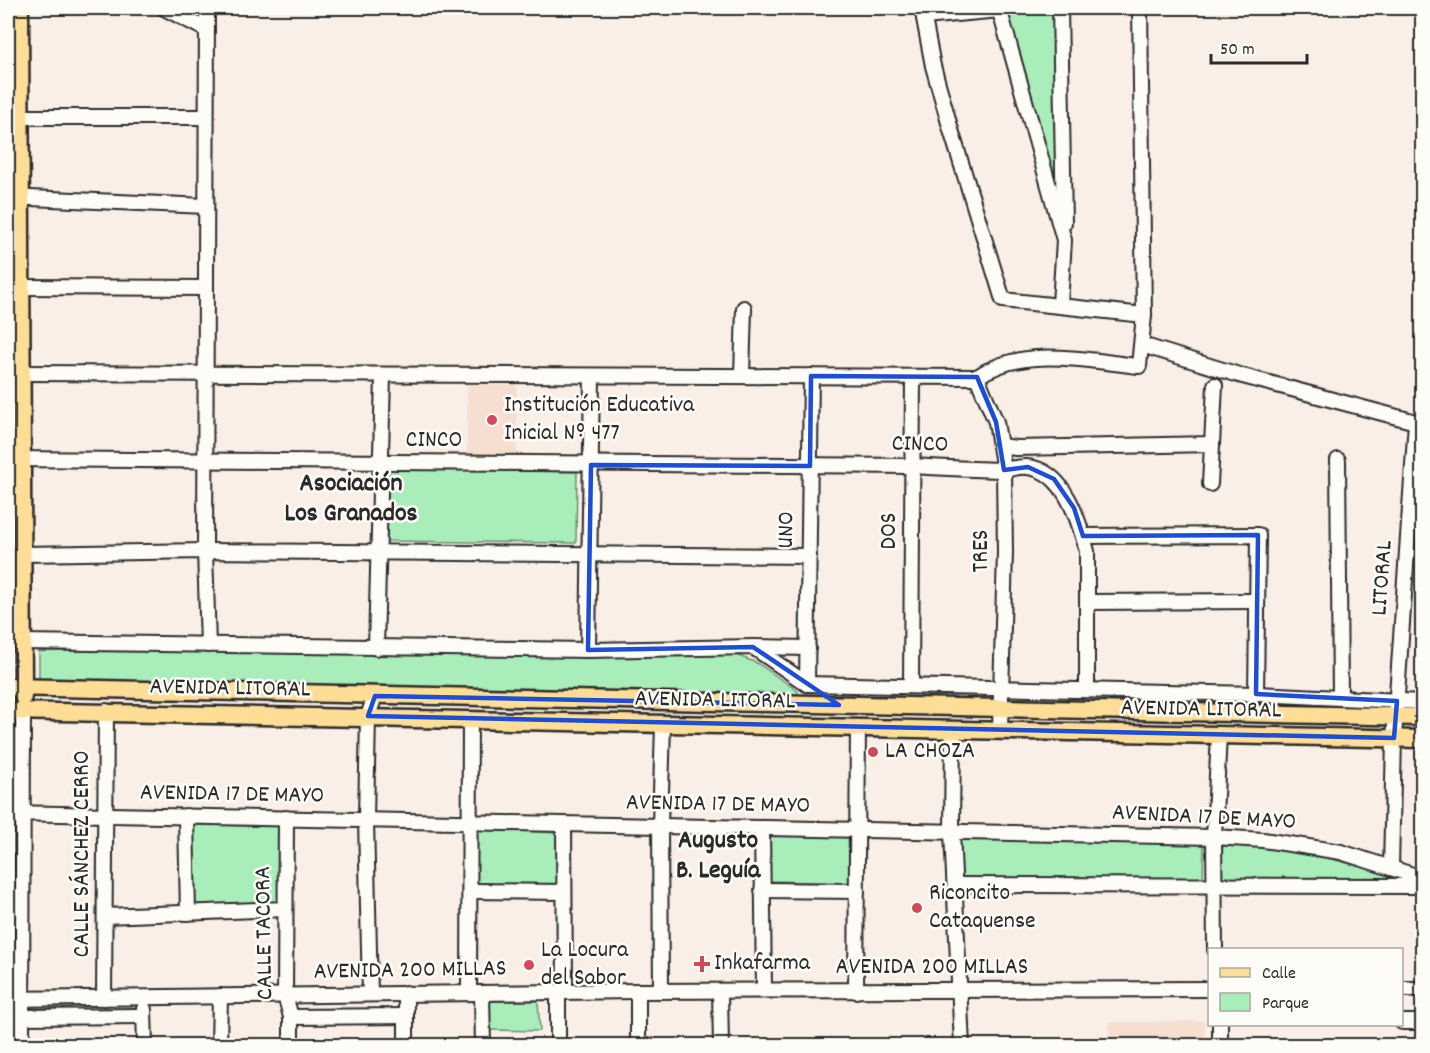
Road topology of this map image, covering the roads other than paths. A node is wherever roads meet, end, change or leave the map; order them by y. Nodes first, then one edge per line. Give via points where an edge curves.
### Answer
1 (20, 8) edge
2 (164, 8) edge
3 (207, 8) edge
4 (1060, 8) edge
5 (1140, 8) edge
6 (1000, 9) edge
7 (923, 12) edge
8 (207, 30) junction
9 (20, 117) junction
10 (205, 117) junction
11 (14, 197) edge
12 (206, 206) junction
13 (1064, 240) junction
14 (21, 287) junction
15 (206, 288) junction
16 (1060, 305) junction
17 (744, 308) dead end
18 (1144, 315) junction
19 (1142, 345) junction
20 (22, 373) junction
21 (206, 374) junction
22 (742, 375) junction
23 (383, 376) junction
24 (592, 376) junction
25 (811, 376) junction
26 (913, 377) junction
27 (977, 377) junction
28 (1215, 385) dead end
29 (1419, 441) edge
30 (1212, 444) junction
31 (1001, 446) junction
32 (15, 459) edge
33 (1338, 460) dead end
34 (206, 463) junction
35 (381, 464) junction
36 (591, 465) junction
37 (810, 466) junction
38 (912, 466) junction
39 (1004, 470) junction
40 (1210, 484) dead end
41 (1083, 536) junction
42 (205, 551) junction
43 (377, 552) junction
44 (23, 554) junction
45 (589, 556) junction
46 (809, 556) junction
47 (1257, 601) junction
48 (1087, 602) junction
49 (23, 642) junction
50 (208, 645) junction
51 (753, 647) junction
52 (376, 648) junction
53 (808, 648) junction
54 (588, 650) junction
55 (807, 684) junction
56 (911, 686) junction
57 (15, 687) edge
58 (1001, 688) junction
59 (1087, 690) junction
60 (1256, 694) junction
61 (375, 696) junction
62 (1340, 698) junction
63 (1422, 702) edge
64 (1000, 708) junction
65 (1396, 709) junction
66 (15, 710) edge
67 (106, 711) junction
68 (368, 716) junction
69 (1422, 717) edge
70 (470, 719) junction
71 (663, 724) junction
72 (858, 727) junction
73 (953, 730) junction
74 (1000, 730) junction
75 (1219, 734) junction
76 (1394, 738) junction
77 (1422, 739) edge
78 (8, 813) edge
79 (23, 813) junction
80 (105, 815) junction
81 (186, 816) junction
82 (286, 818) junction
83 (366, 820) junction
84 (469, 822) junction
85 (564, 824) junction
86 (660, 826) junction
87 (762, 828) junction
88 (858, 830) junction
89 (952, 832) junction
90 (1214, 837) junction
91 (1391, 868) junction
92 (1422, 878) edge
93 (955, 885) junction
94 (1422, 886) edge
95 (1215, 887) junction
96 (762, 890) junction
97 (470, 891) junction
98 (857, 891) junction
99 (564, 892) junction
100 (285, 909) junction
101 (188, 913) junction
102 (105, 916) junction
103 (1215, 948) edge
104 (1208, 989) edge
105 (1403, 989) edge
106 (1422, 989) edge
107 (764, 990) junction
108 (958, 990) junction
109 (638, 991) junction
110 (661, 991) junction
111 (856, 991) junction
112 (561, 992) junction
113 (720, 992) junction
114 (406, 993) junction
115 (476, 993) junction
116 (370, 994) junction
117 (285, 995) junction
118 (220, 996) junction
119 (144, 997) junction
120 (104, 998) junction
121 (8, 999) edge
122 (22, 999) junction
123 (144, 1016) junction
124 (406, 1016) junction
125 (22, 1017) junction
126 (291, 1017) junction
127 (1422, 1022) edge
128 (1403, 1023) edge
129 (1220, 1026) edge
130 (22, 1046) edge
131 (145, 1046) edge
132 (219, 1046) edge
133 (291, 1046) edge
134 (406, 1046) edge
135 (483, 1046) edge
136 (558, 1046) edge
137 (638, 1046) edge
138 (721, 1046) edge
139 (962, 1046) edge
140 (1220, 1046) edge

1 - 9 main road
2 - 8 street
3 - 8 street
4 - 13 street
5 - 18 street
6 - 7 street
6 - 13 street
7 - 16 street via 951,130 1003,300
8 - 10 street
9 - 10 street
9 - 11 main road
10 - 12 street
11 - 12 street
11 - 14 main road
12 - 15 street
13 - 16 street
14 - 15 street
14 - 20 main road
15 - 21 street
16 - 18 street
17 - 22 street
18 - 19 street
19 - 27 street via 1139,366 1052,358 999,365
19 - 29 street, LITORAL via 1416,422
20 - 21 street
20 - 32 main road
21 - 23 street
21 - 34 street
22 - 24 street
22 - 25 street
23 - 24 street
23 - 35 street
24 - 36 street
25 - 26 street
25 - 37 street, UNO
26 - 27 street
26 - 38 street, DOS
27 - 31 street, TRES via 996,422
28 - 30 street
29 - 65 street, LITORAL
30 - 31 street
30 - 40 street
31 - 39 street, TRES
32 - 34 street, CINCO
32 - 44 main road
33 - 62 street
34 - 35 street, CINCO
34 - 42 street
35 - 36 street, CINCO
35 - 43 street
36 - 37 street, CINCO
36 - 45 street
37 - 38 street, CINCO
37 - 46 street, UNO
38 - 39 street, CINCO
38 - 56 street, DOS
39 - 41 street, CINCO via 1028,467 1054,479 1074,508
39 - 58 street, TRES
41 - 47 street via 1258,535
41 - 48 street, CINCO via 1087,552
42 - 43 street
42 - 44 street
42 - 50 street
43 - 45 street
43 - 52 street
44 - 49 main road
45 - 46 street
45 - 54 street
46 - 53 street, UNO
47 - 48 street
47 - 60 street
48 - 59 street, CINCO
49 - 50 street, AVENIDA LITORAL
49 - 57 main road
50 - 52 street, AVENIDA LITORAL
51 - 53 street
51 - 54 street, AVENIDA LITORAL
51 - 55 street, AVENIDA LITORAL
52 - 54 street, AVENIDA LITORAL
53 - 55 street, UNO
55 - 56 street, AVENIDA LITORAL
56 - 58 street, AVENIDA LITORAL
57 - 61 main road, AVENIDA LITORAL
57 - 66 main road
58 - 59 street, AVENIDA LITORAL
58 - 64 street, TRES
59 - 60 street, AVENIDA LITORAL
60 - 62 street, AVENIDA LITORAL
61 - 64 main road, AVENIDA LITORAL
61 - 68 street
62 - 65 street, AVENIDA LITORAL
63 - 65 street, AVENIDA LITORAL
64 - 65 main road, AVENIDA LITORAL
64 - 74 street, TRES
65 - 69 main road, AVENIDA LITORAL
65 - 76 street, LITORAL
66 - 67 main road, AVENIDA LITORAL
66 - 79 street
67 - 68 main road, AVENIDA LITORAL
67 - 80 street, CALLE SÁNCHEZ CERRO
68 - 70 main road, AVENIDA LITORAL
68 - 83 street
70 - 71 main road, AVENIDA LITORAL
70 - 84 street
71 - 72 main road, AVENIDA LITORAL
71 - 86 street
72 - 73 main road, AVENIDA LITORAL
72 - 88 street
73 - 74 main road, AVENIDA LITORAL
73 - 89 street
74 - 75 main road, AVENIDA LITORAL
75 - 76 main road, AVENIDA LITORAL
75 - 90 street
76 - 77 main road, AVENIDA LITORAL
76 - 91 street, LITORAL
78 - 79 street, AVENIDA 17 DE MAYO
79 - 80 street, AVENIDA 17 DE MAYO
79 - 122 street
80 - 81 street, AVENIDA 17 DE MAYO
80 - 102 street, CALLE SÁNCHEZ CERRO
81 - 82 street, AVENIDA 17 DE MAYO
81 - 101 street
82 - 83 street, AVENIDA 17 DE MAYO
82 - 100 street, CALLE TACORA
83 - 84 street, AVENIDA 17 DE MAYO
83 - 116 street
84 - 85 street, AVENIDA 17 DE MAYO
84 - 97 street
85 - 86 street, AVENIDA 17 DE MAYO
85 - 99 street
86 - 87 street, AVENIDA 17 DE MAYO
86 - 110 street
87 - 88 street, AVENIDA 17 DE MAYO
87 - 96 street
88 - 89 street, AVENIDA 17 DE MAYO
88 - 98 street
89 - 90 street, AVENIDA 17 DE MAYO
89 - 93 street
90 - 91 street, AVENIDA 17 DE MAYO via 1301,844
90 - 95 street
91 - 92 street, AVENIDA 17 DE MAYO
93 - 95 street
93 - 108 street
94 - 95 street
95 - 103 street
96 - 98 street
96 - 107 street
97 - 99 street
97 - 115 street
98 - 111 street
99 - 112 street
100 - 101 street
100 - 117 street, CALLE TACORA
101 - 102 street
102 - 120 street, CALLE SÁNCHEZ CERRO
104 - 108 street, AVENIDA 200 MILLAS
105 - 106 street
107 - 111 street, AVENIDA 200 MILLAS
107 - 113 street, AVENIDA 200 MILLAS
108 - 111 street, AVENIDA 200 MILLAS
108 - 139 street
109 - 110 street, AVENIDA 200 MILLAS
109 - 112 street, AVENIDA 200 MILLAS
109 - 137 street
110 - 113 street, AVENIDA 200 MILLAS
112 - 115 street, AVENIDA 200 MILLAS
112 - 136 street
113 - 138 street
114 - 115 street, AVENIDA 200 MILLAS
114 - 116 street, AVENIDA 200 MILLAS
114 - 124 street
115 - 135 street
116 - 117 street, AVENIDA 200 MILLAS
117 - 118 street, AVENIDA 200 MILLAS
117 - 126 street, CALLE TACORA
118 - 119 street, AVENIDA 200 MILLAS
118 - 132 street
119 - 120 street, AVENIDA 200 MILLAS
119 - 123 street
120 - 122 street, AVENIDA 200 MILLAS
121 - 122 street, AVENIDA 200 MILLAS
122 - 125 street
123 - 125 street
123 - 131 street
124 - 126 street
124 - 134 street
125 - 130 street
126 - 133 street, CALLE TACORA
127 - 128 street
129 - 140 street

